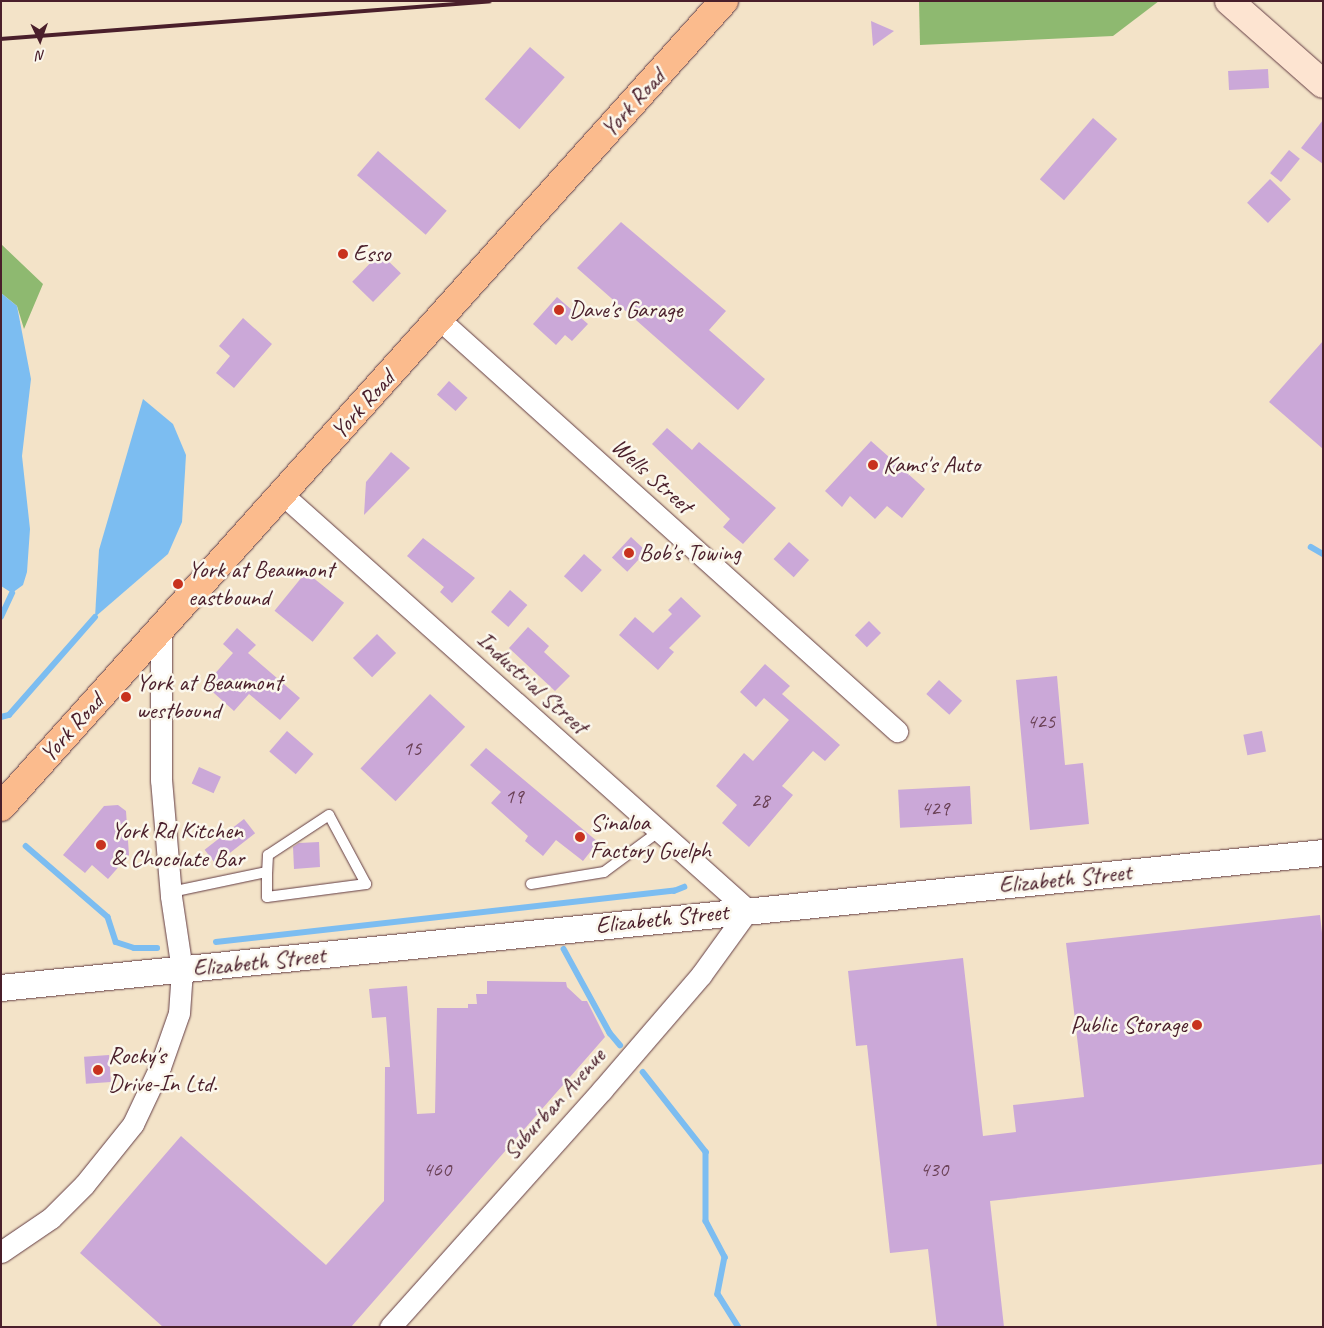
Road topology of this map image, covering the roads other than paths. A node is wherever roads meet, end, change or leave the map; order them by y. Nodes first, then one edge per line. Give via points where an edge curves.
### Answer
1 (724, 1) edge
2 (1229, 1) edge
3 (1323, 84) edge
4 (440, 320) junction
5 (282, 494) junction
6 (161, 628) junction
7 (897, 731) dead end
8 (1, 807) edge
9 (658, 832) junction
10 (1323, 853) edge
11 (267, 872) junction
12 (531, 884) dead end
13 (171, 892) junction
14 (748, 910) junction
15 (182, 970) junction
16 (1, 988) edge
17 (1, 1252) edge
18 (390, 1327) edge

1 - 4 main road, York Road
2 - 3 main road
4 - 5 main road, York Road
4 - 7 street, Wells Street
5 - 6 main road, York Road
5 - 9 street, Industrial Street
6 - 8 main road, York Road
6 - 13 street via 161,780
9 - 12 lane via 604,872
9 - 14 street, Industrial Street
10 - 14 street, Elizabeth Street
11 - 11 lane via 267,897 366,884 329,814 268,856
11 - 13 lane
13 - 15 street
14 - 15 street, Elizabeth Street
14 - 18 street, Suburban Avenue via 701,974 614,1076
15 - 16 street, Elizabeth Street
15 - 17 street via 179,1013 160,1068 133,1124 84,1185 50,1218

